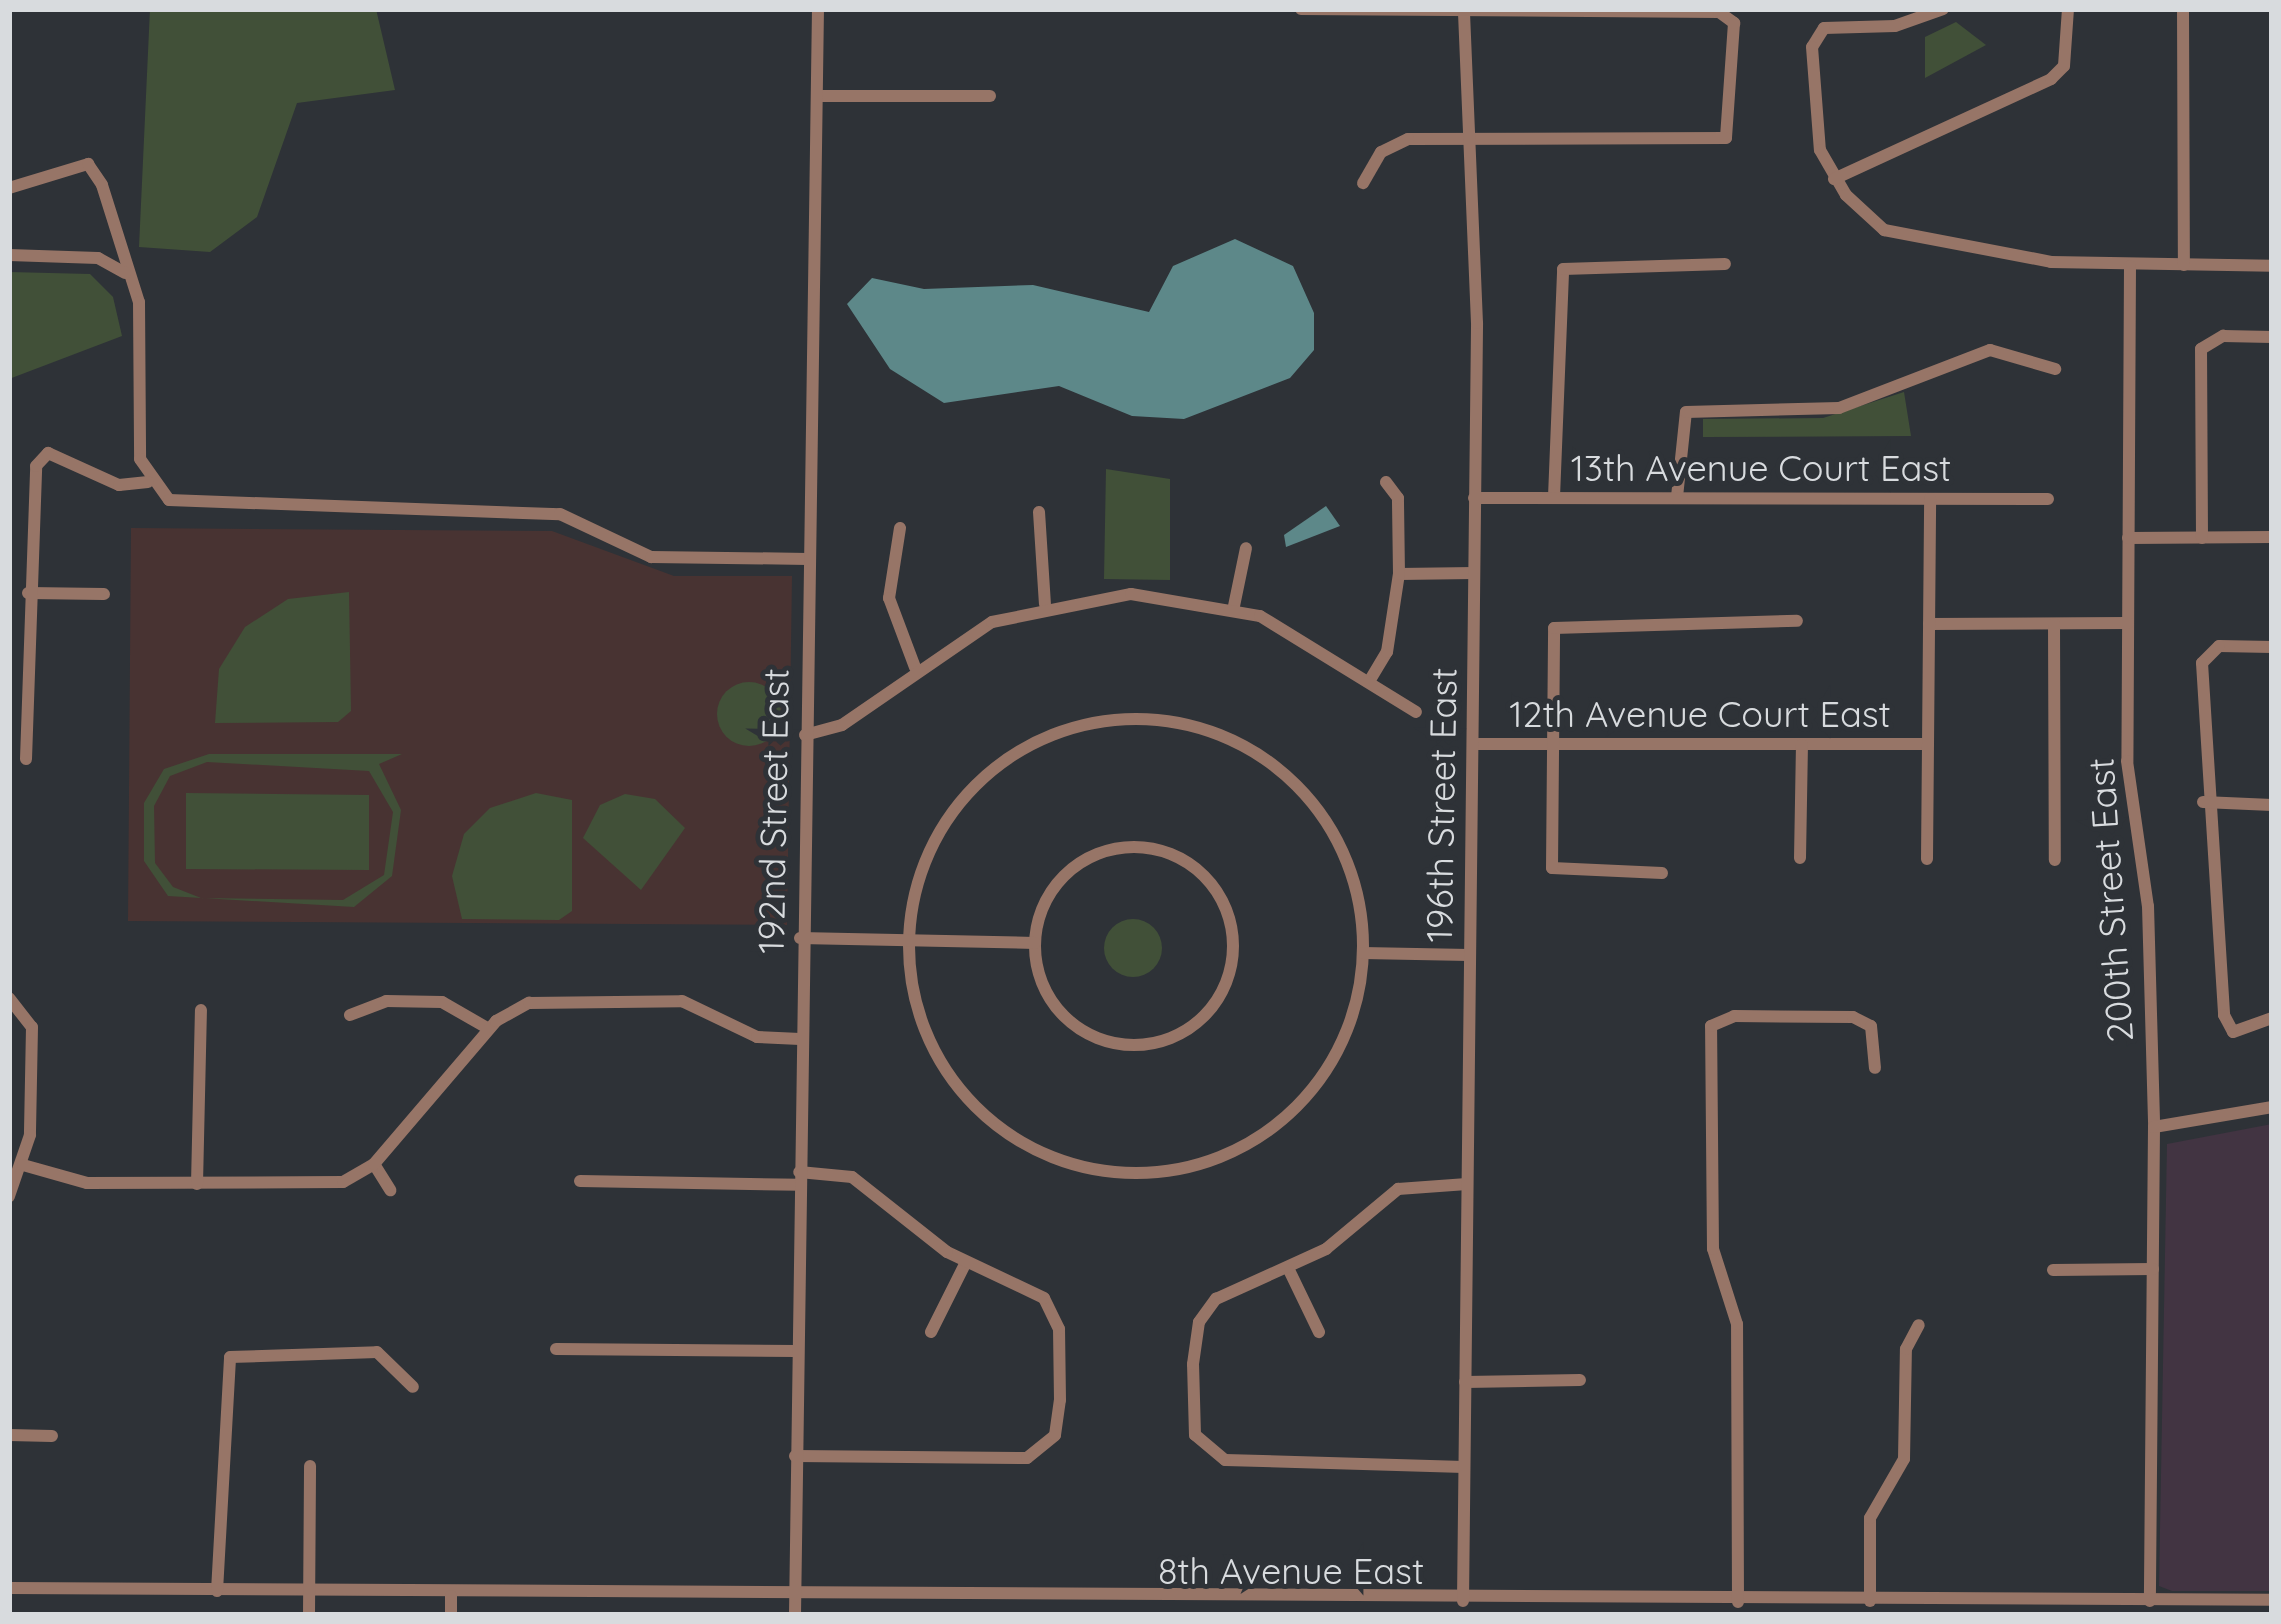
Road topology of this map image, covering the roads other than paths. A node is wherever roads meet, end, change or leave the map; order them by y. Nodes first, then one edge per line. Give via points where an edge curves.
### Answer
1 (818, 9) edge
2 (1301, 9) edge
3 (1942, 9) edge
4 (2068, 9) edge
5 (2183, 9) edge
6 (1399, 10) edge
7 (1527, 10) edge
8 (1647, 10) edge
9 (1464, 11) edge
10 (817, 96) junction
11 (990, 96) dead end
12 (1464, 139) junction
13 (1834, 179) junction
14 (1363, 183) dead end
15 (9, 188) edge
16 (9, 254) edge
17 (1725, 264) dead end
18 (2130, 266) junction
19 (2184, 266) junction
20 (2272, 266) edge
21 (126, 274) junction
22 (2272, 337) edge
23 (2055, 368) dead end
24 (148, 482) junction
25 (1386, 482) dead end
26 (1678, 496) junction
27 (1554, 497) junction
28 (1474, 498) junction
29 (1930, 499) junction
30 (2048, 499) dead end
31 (1039, 512) dead end
32 (900, 528) dead end
33 (2128, 538) junction
34 (2202, 538) junction
35 (2272, 538) edge
36 (1246, 548) dead end
37 (808, 559) junction
38 (1474, 573) junction
39 (1399, 574) junction
40 (28, 593) junction
41 (104, 594) dead end
42 (1046, 604) junction
43 (1234, 606) junction
44 (1797, 621) dead end
45 (2128, 623) junction
46 (1929, 624) junction
47 (2054, 624) junction
48 (2272, 647) edge
49 (915, 667) junction
50 (1370, 680) junction
51 (1416, 712) dead end
52 (805, 736) junction
53 (1473, 744) junction
54 (1551, 744) junction
55 (1928, 744) junction
56 (1802, 745) junction
57 (26, 758) dead end
58 (2203, 802) junction
59 (2272, 805) edge
60 (1800, 858) dead end
61 (1927, 859) dead end
62 (2055, 860) dead end
63 (1662, 873) dead end
64 (800, 938) junction
65 (909, 941) junction
66 (1035, 944) junction
67 (1363, 953) junction
68 (1469, 955) junction
69 (9, 998) edge
70 (201, 1010) dead end
71 (350, 1015) dead end
72 (2272, 1018) edge
73 (489, 1029) junction
74 (800, 1039) junction
75 (1875, 1067) dead end
76 (2272, 1107) edge
77 (2154, 1127) junction
78 (374, 1164) junction
79 (23, 1165) junction
80 (799, 1179) junction
81 (580, 1181) dead end
82 (197, 1184) junction
83 (1467, 1184) junction
84 (390, 1190) dead end
85 (9, 1196) edge
86 (966, 1262) junction
87 (2153, 1269) junction
88 (1288, 1270) junction
89 (2053, 1270) dead end
90 (1919, 1325) dead end
91 (931, 1332) dead end
92 (1318, 1332) dead end
93 (556, 1349) dead end
94 (796, 1351) junction
95 (1580, 1380) dead end
96 (1465, 1382) junction
97 (413, 1388) dead end
98 (9, 1435) edge
99 (52, 1436) dead end
100 (796, 1456) junction
101 (310, 1466) dead end
102 (1464, 1467) junction
103 (9, 1588) edge
104 (217, 1591) junction
105 (310, 1593) junction
106 (451, 1596) junction
107 (580, 1598) junction
108 (706, 1599) junction
109 (795, 1599) junction
110 (2272, 1600) edge
111 (1463, 1601) junction
112 (1870, 1601) junction
113 (2150, 1601) junction
114 (1738, 1602) junction
115 (309, 1615) edge
116 (451, 1615) edge
117 (580, 1615) edge
118 (706, 1615) edge
119 (794, 1615) edge

1 - 10 street, 192nd Street East
2 - 6 street
3 - 13 street via 1894,26 1824,28 1811,102
4 - 13 street via 2064,66
5 - 19 street
6 - 9 street
7 - 8 street
7 - 9 street
8 - 12 street via 1730,18 1726,137
9 - 12 street, 196th Street East
10 - 11 street
10 - 37 street, 192nd Street East
12 - 14 street via 1393,143
12 - 28 street, 196th Street East via 1477,252
13 - 18 street via 1903,239
15 - 21 street via 88,164 123,234
16 - 21 street via 98,258
17 - 27 street via 1562,269
18 - 19 street
18 - 33 street, 200th Street East
19 - 20 street
21 - 24 street via 140,312
22 - 34 street via 2207,340
23 - 26 street via 1990,350 1839,408 1681,416
24 - 37 street via 192,508 560,514 651,557
24 - 40 street via 118,485 44,454 31,486
25 - 39 street via 1398,498
26 - 27 street, 13th Avenue Court East
26 - 29 street, 13th Avenue Court East
27 - 28 street, 13th Avenue Court East
28 - 38 street, 196th Street East
29 - 30 street, 13th Avenue Court East
29 - 46 street
31 - 42 street
32 - 49 street via 889,598
33 - 34 street
33 - 45 street, 200th Street East
34 - 35 street
36 - 43 street
37 - 52 street, 192nd Street East
38 - 39 street
38 - 53 street, 196th Street East
39 - 50 street via 1387,652
40 - 41 street
40 - 57 street
42 - 43 street via 1131,594
42 - 49 street
43 - 50 street
44 - 54 street via 1561,622
45 - 47 street
45 - 77 street, 200th Street East
46 - 47 street
46 - 55 street
47 - 62 street
48 - 58 street via 2207,649
49 - 52 street via 842,725
50 - 51 street
52 - 64 street, 192nd Street East
53 - 54 street, 12th Avenue Court East
53 - 68 street, 196th Street East
54 - 56 street, 12th Avenue Court East
54 - 63 street via 1557,874
55 - 56 street, 12th Avenue Court East
55 - 61 street
56 - 60 street
58 - 59 street
58 - 72 street via 2230,1030
64 - 65 street
64 - 74 street, 192nd Street East
65 - 66 street
65 - 67 street via 921,1019 959,1088 1041,1153 1117,1173 1220,1157 1287,1116 1336,1054
65 - 67 street via 926,860 980,781 1061,731 1142,718 1222,735 1292,780 1346,859
66 - 66 street via 1062,1014 1131,1046 1202,1018 1233,949 1206,878 1137,848 1066,874
67 - 68 street
68 - 83 street, 196th Street East
69 - 79 street via 24,1006
70 - 82 street
71 - 73 street via 386,1001 442,1002
73 - 74 street via 529,1003 670,1000 757,1036
73 - 78 street
74 - 80 street, 192nd Street East
75 - 114 street via 1871,1026 1853,1017 1713,1022 1713,1249 1737,1324
76 - 77 street
77 - 87 street, 200th Street East
78 - 82 street via 344,1183
78 - 84 street
79 - 82 street via 87,1183
79 - 85 street
80 - 81 street
80 - 86 street via 852,1177
80 - 94 street, 192nd Street East
83 - 88 street via 1398,1189
83 - 96 street, 196th Street East
86 - 91 street
86 - 100 street via 1034,1291 1056,1315 1060,1400 1046,1447 1016,1459
87 - 89 street
87 - 113 street, 200th Street East
88 - 92 street
88 - 102 street via 1229,1291 1199,1322 1194,1417 1206,1451 1240,1463
90 - 112 street via 1906,1349 1904,1459 1870,1518
93 - 94 street
94 - 100 street, 192nd Street East
95 - 96 street
96 - 102 street, 196th Street East
97 - 104 street via 377,1352 230,1357
98 - 99 street
100 - 109 street, 192nd Street East
101 - 105 street
102 - 111 street, 196th Street East
103 - 104 street, 8th Avenue East
104 - 105 street, 8th Avenue East
105 - 106 street, 8th Avenue East
105 - 115 street
106 - 107 street, 8th Avenue East
106 - 116 street
107 - 108 street, 8th Avenue East
107 - 117 street
108 - 109 street, 8th Avenue East
108 - 118 street
109 - 111 street, 8th Avenue East
109 - 119 street, 192nd Street East
110 - 113 street, 8th Avenue East
111 - 114 street, 8th Avenue East
112 - 113 street, 8th Avenue East
112 - 114 street, 8th Avenue East

